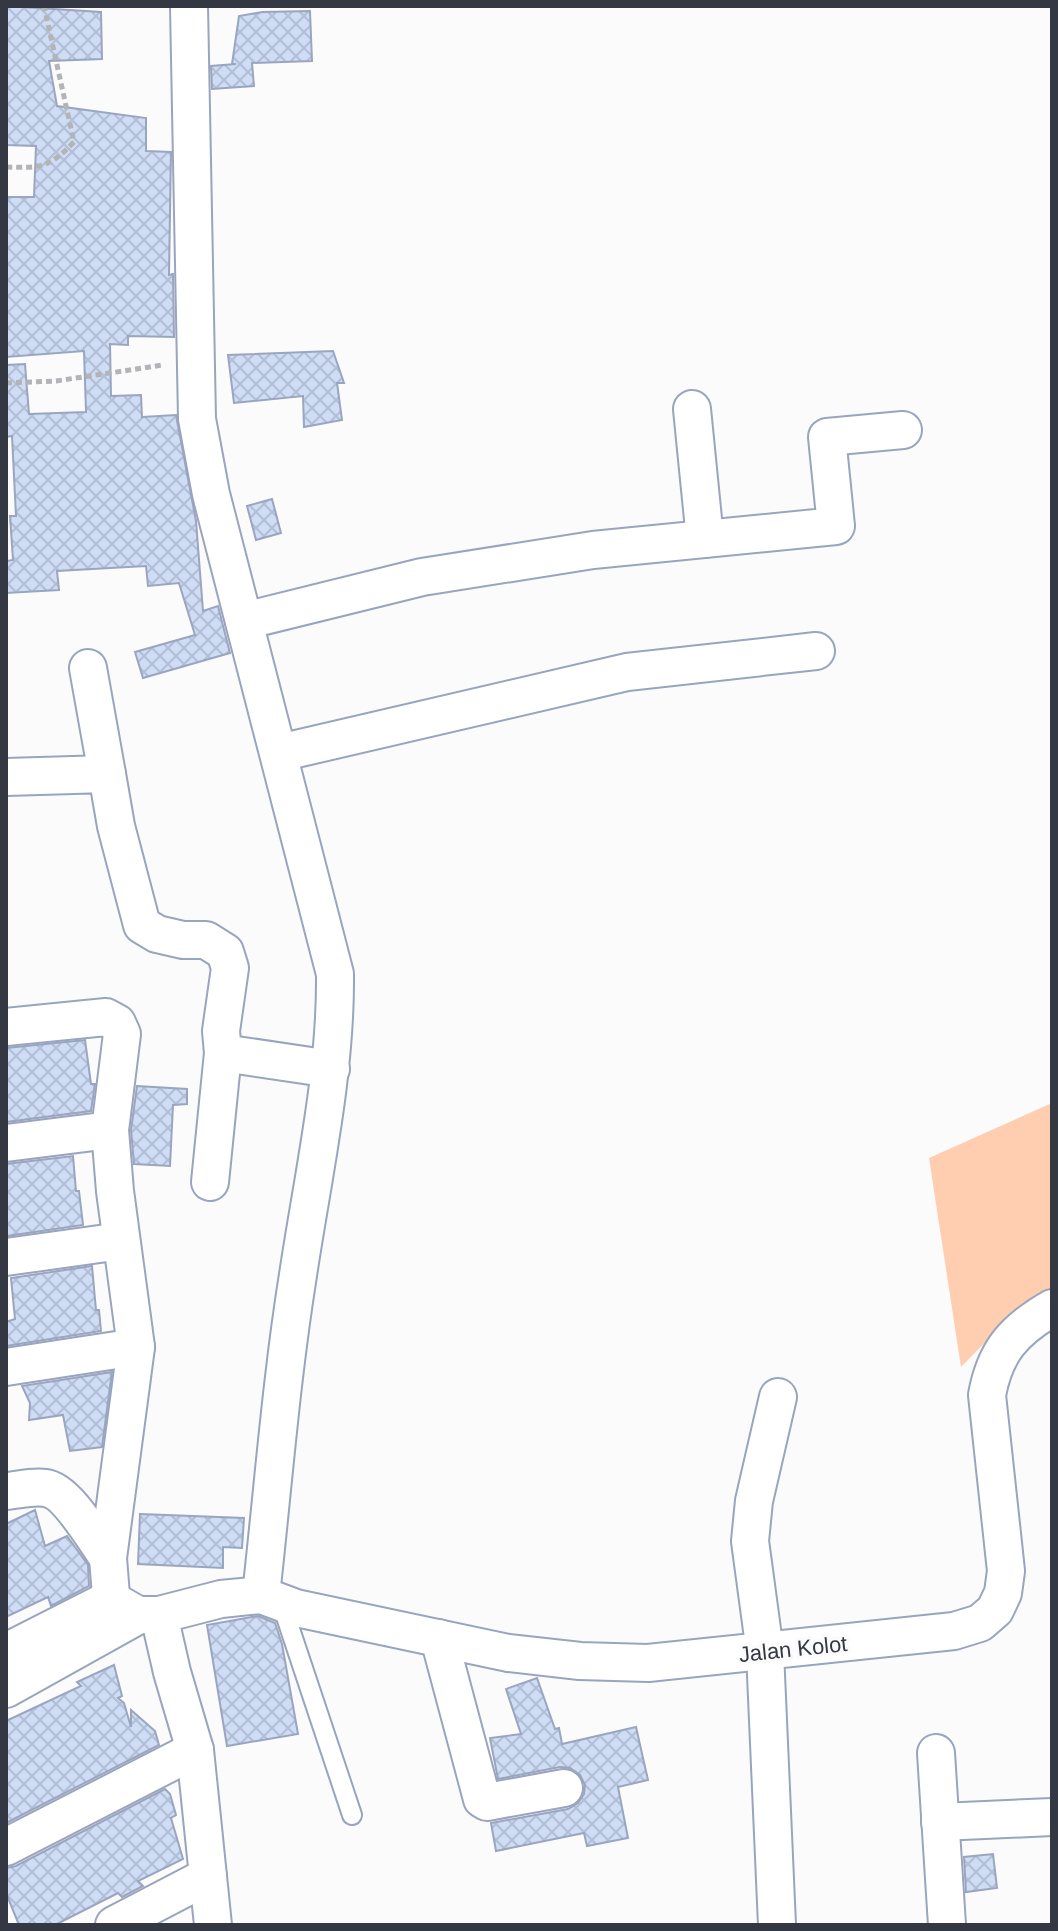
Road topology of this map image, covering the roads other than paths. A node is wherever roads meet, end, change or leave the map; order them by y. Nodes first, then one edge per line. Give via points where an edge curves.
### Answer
1 (189, 6) edge
2 (692, 409) dead end
3 (903, 430) dead end
4 (705, 539) junction
5 (244, 621) junction
6 (816, 651) dead end
7 (88, 668) dead end
8 (279, 753) junction
9 (107, 774) junction
10 (6, 777) edge
11 (6, 1027) edge
12 (223, 1053) junction
13 (331, 1069) junction
14 (110, 1130) junction
15 (6, 1143) edge
16 (210, 1182) dead end
17 (121, 1241) junction
18 (6, 1257) edge
19 (1052, 1308) edge
20 (136, 1347) junction
21 (6, 1367) edge
22 (778, 1397) dead end
23 (14, 1494) edge
24 (108, 1558) junction
25 (271, 1598) junction
26 (130, 1615) junction
27 (439, 1638) junction
28 (6, 1652) edge
29 (765, 1652) junction
30 (6, 1689) edge
31 (195, 1750) junction
32 (936, 1753) dead end
33 (564, 1788) dead end
34 (352, 1815) dead end
35 (1052, 1817) edge
36 (940, 1822) junction
37 (6, 1847) edge
38 (208, 1876) junction
39 (114, 1925) edge
40 (213, 1925) edge
41 (777, 1925) edge
42 (947, 1925) edge

1 - 5 street via 197,419
2 - 4 street
3 - 4 street via 827,437 836,526
4 - 5 street via 593,550 422,577
5 - 8 street
6 - 8 street via 627,672
7 - 9 street
8 - 13 street via 335,974
9 - 10 street
9 - 12 street via 142,925 157,934 206,940 225,952 230,968
11 - 14 street via 91,1016 117,1023 122,1034
12 - 13 street
12 - 16 street
13 - 25 street via 297,1279
14 - 15 street
14 - 17 street
17 - 18 street
17 - 20 street
19 - 29 street, Jalan Kolot via 1018,1331 1000,1353 989,1384 1006,1571 995,1610 980,1623 954,1631
20 - 21 street
20 - 24 street
22 - 29 street via 750,1541
23 - 24 street via 44,1487 56,1491
24 - 26 street
25 - 26 street via 221,1599
25 - 27 street, Jalan Kolot
25 - 34 lane
26 - 28 street
26 - 30 street
26 - 31 street via 172,1672
27 - 29 street, Jalan Kolot via 580,1661 648,1663
27 - 33 street via 482,1799
29 - 41 street
31 - 37 street
31 - 38 street
32 - 36 street
35 - 36 street
36 - 42 street
38 - 39 street
38 - 40 street

